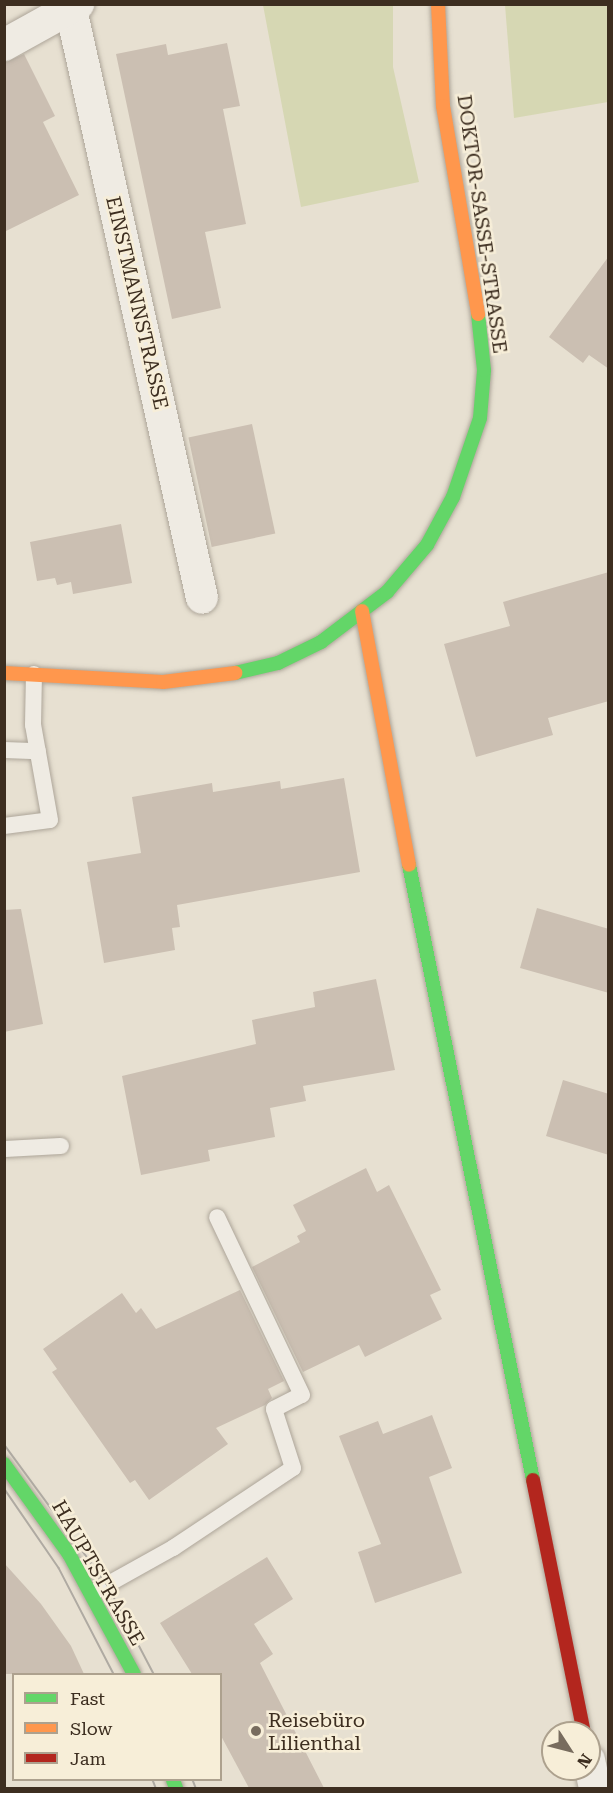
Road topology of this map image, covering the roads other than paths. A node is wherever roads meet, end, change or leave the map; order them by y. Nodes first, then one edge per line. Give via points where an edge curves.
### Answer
1 (438, 4) edge
2 (75, 7) edge
3 (4, 45) edge
4 (202, 598) dead end
5 (362, 611) junction
6 (4, 673) edge
7 (34, 674) junction
8 (4, 750) edge
9 (38, 751) junction
10 (4, 826) edge
11 (61, 1146) dead end
12 (4, 1149) edge
13 (217, 1217) dead end
14 (4, 1464) edge
15 (92, 1593) junction
16 (133, 1673) edge
17 (582, 1721) edge

1 - 5 street, DOKTOR-SASSE-STRASSE via 443,106 477,301 484,370 480,418 453,497 427,545 387,592
2 - 3 street, EINSTMANNSTRASSE
2 - 4 street, EINSTMANNSTRASSE
5 - 7 street, DOKTOR-SASSE-STRASSE via 321,642 278,663 236,673 163,682
5 - 17 street via 413,889
6 - 7 street, DOKTOR-SASSE-STRASSE
7 - 9 lane via 33,725
8 - 9 lane
9 - 10 lane via 50,820
11 - 12 lane
13 - 15 lane via 302,1395 274,1409 293,1468 173,1548
14 - 15 street, HAUPTSTRASSE via 42,1513
15 - 16 street, HAUPTSTRASSE

